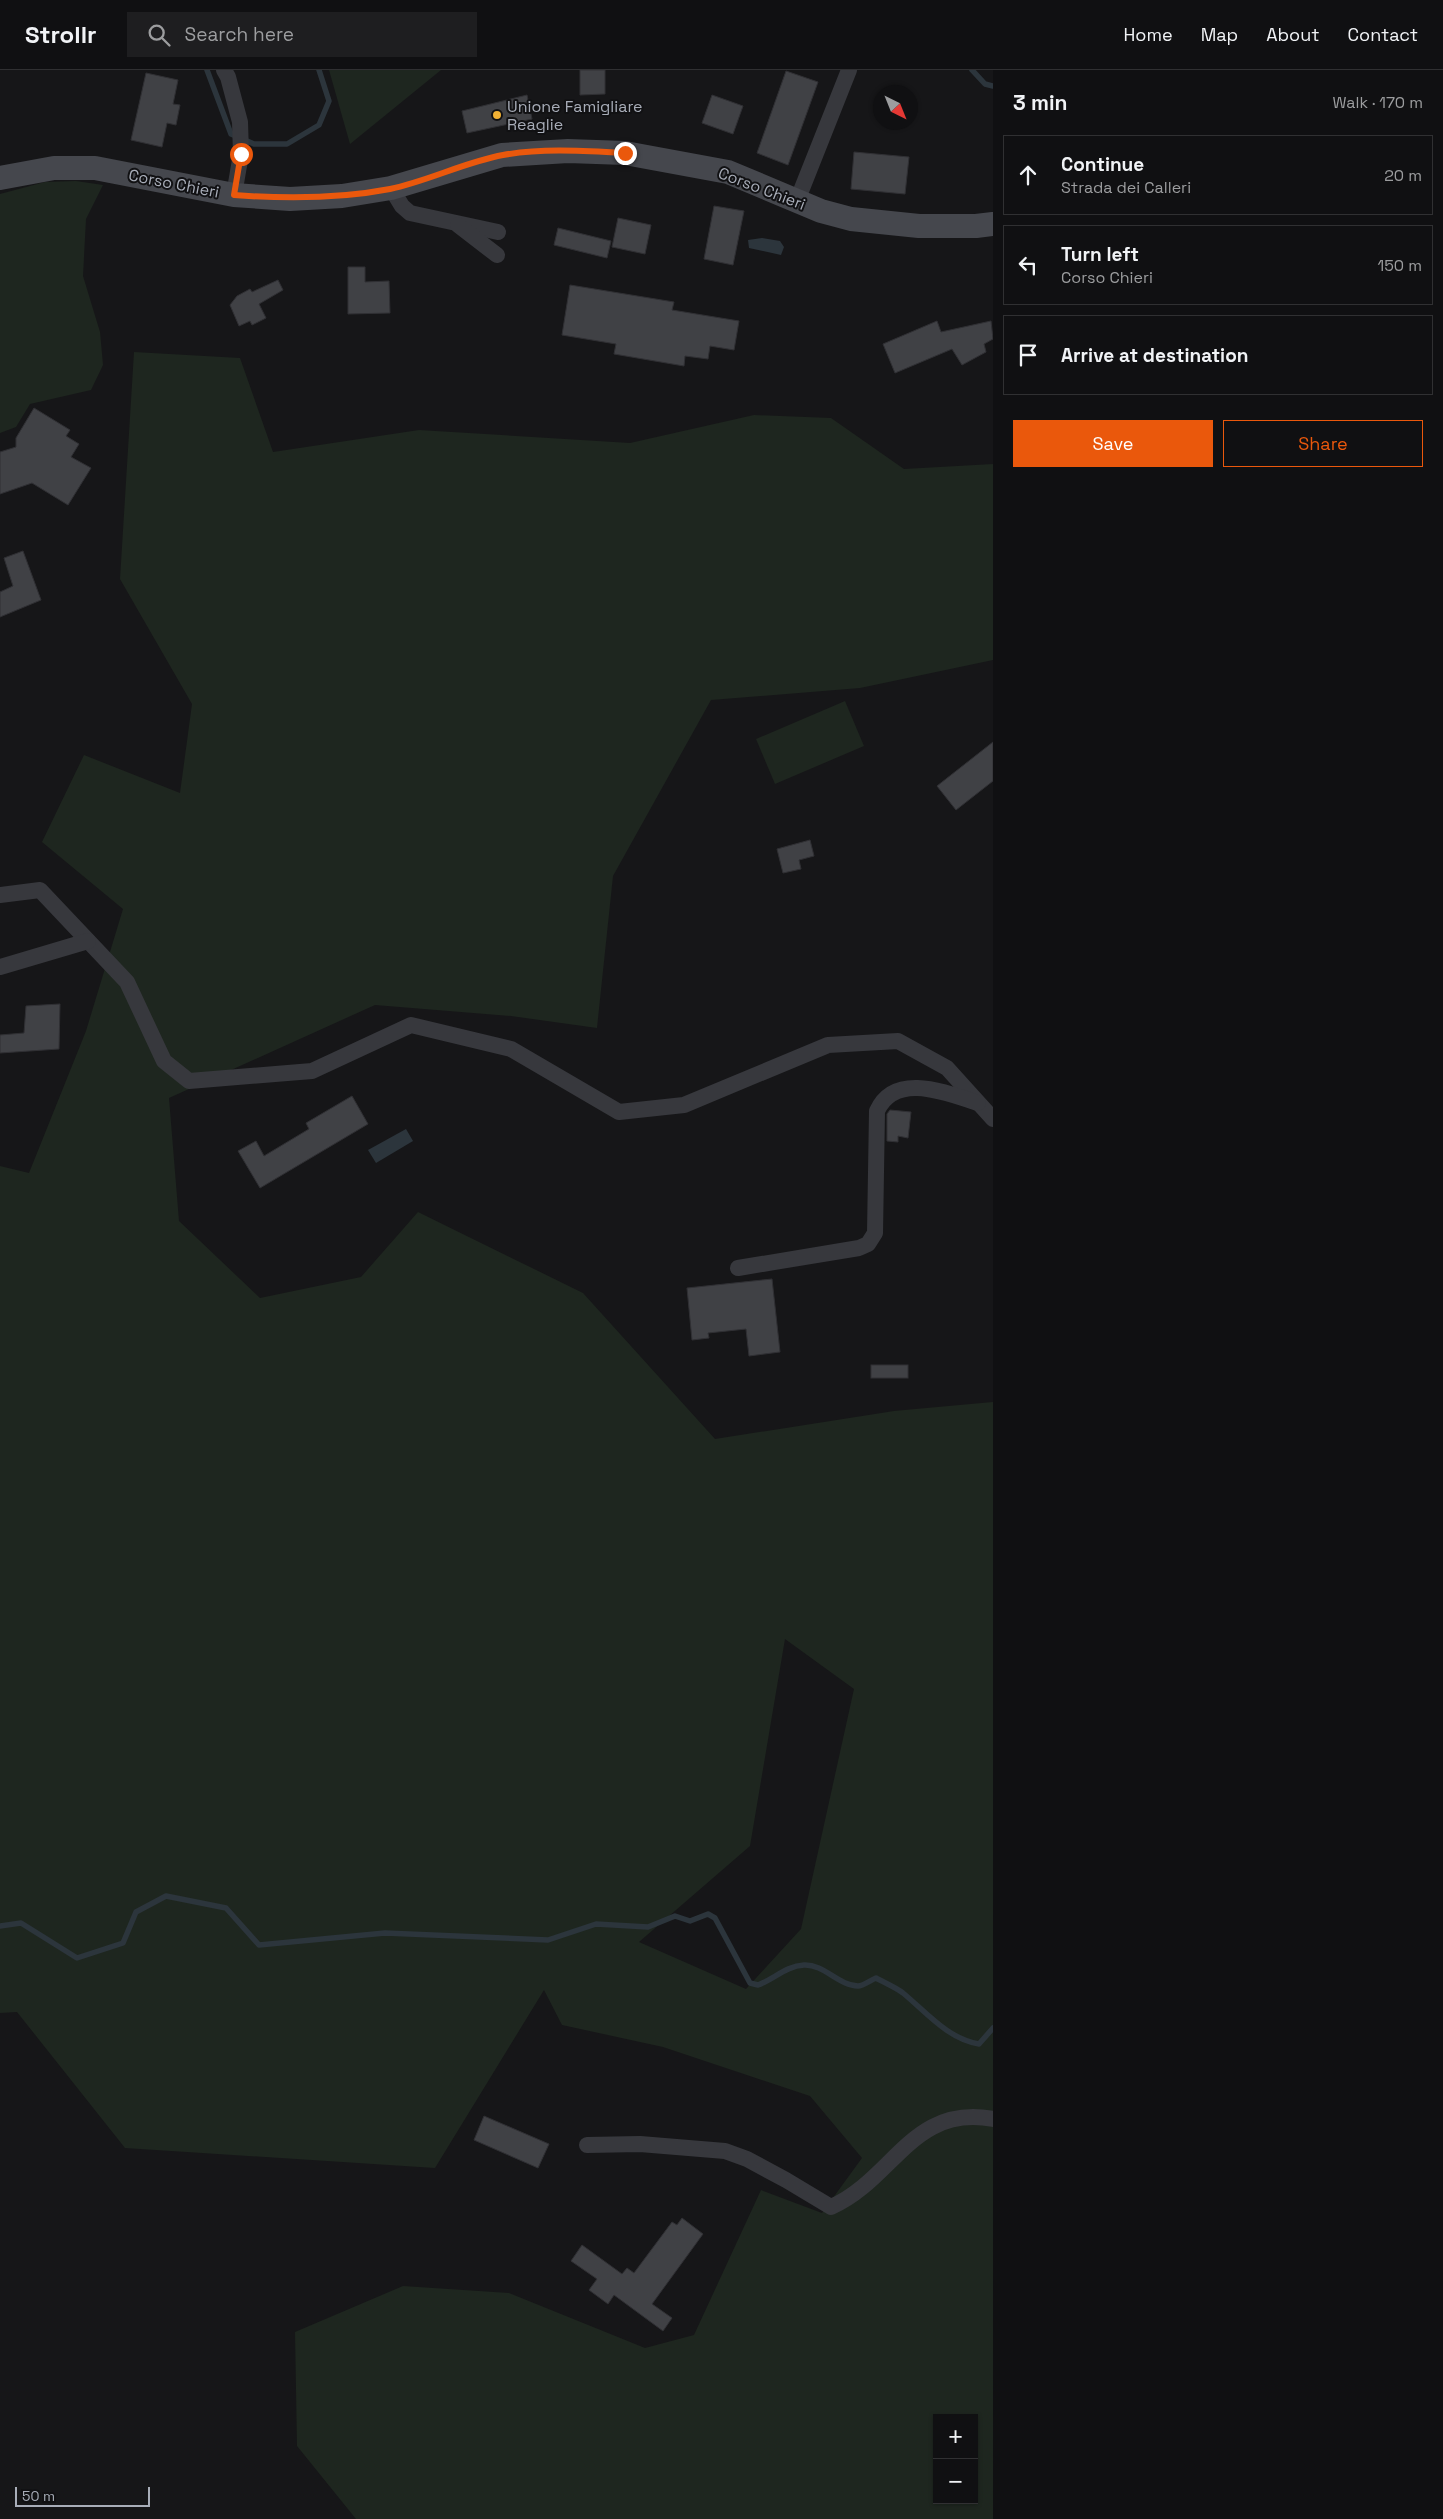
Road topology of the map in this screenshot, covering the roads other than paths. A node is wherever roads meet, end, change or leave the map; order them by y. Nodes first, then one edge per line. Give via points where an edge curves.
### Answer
1 (224, 70) edge
2 (849, 70) edge
3 (0, 178) edge
4 (391, 188) junction
5 (234, 195) junction
6 (797, 201) junction
7 (456, 224) junction
8 (993, 224) edge
9 (498, 232) dead end
10 (497, 255) dead end
11 (0, 895) edge
12 (88, 941) junction
13 (0, 967) edge
14 (978, 1103) junction
15 (993, 1119) edge
16 (738, 1268) dead end
17 (993, 2119) edge
18 (587, 2145) dead end

1 - 5 street via 240,122 241,154
2 - 6 street
3 - 5 main road, Corso Chieri via 54,168 95,168
4 - 5 main road, Corso Chieri via 342,196 290,199
4 - 6 main road, Corso Chieri via 502,155 568,151 625,153 728,172
4 - 7 street via 410,213
6 - 8 main road, Corso Chieri via 821,211 873,222 919,226
7 - 9 street
7 - 10 street
11 - 12 street via 40,890
12 - 13 street
12 - 14 street via 126,982 164,1060 188,1081 312,1071 411,1025 511,1048 619,1112 684,1105 828,1045 898,1041 947,1068
14 - 15 street
14 - 16 street via 919,1088 901,1089 890,1094 877,1111 875,1233 868,1244
17 - 18 street via 955,2117 934,2124 916,2136 859,2190 831,2207 747,2159 726,2151 640,2144

